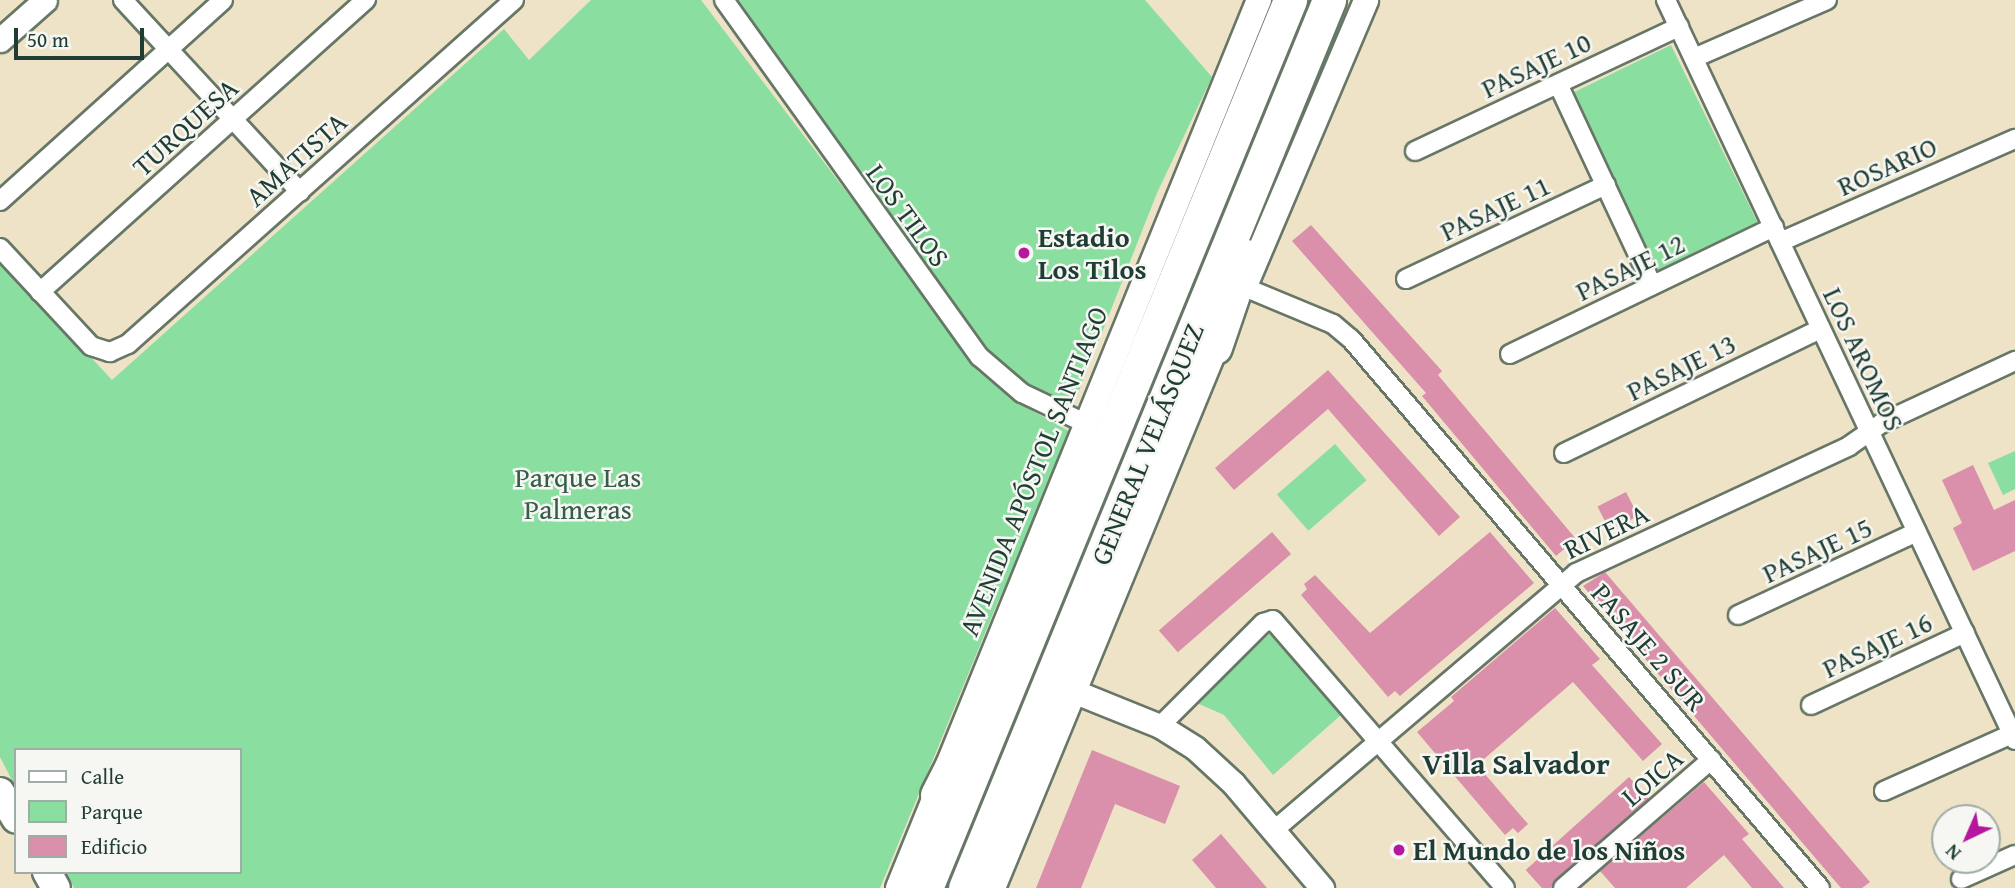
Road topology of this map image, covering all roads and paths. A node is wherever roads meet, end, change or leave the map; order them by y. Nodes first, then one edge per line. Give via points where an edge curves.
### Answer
1 (45, 0) edge
2 (123, 0) edge
3 (223, 0) edge
4 (366, 0) edge
5 (513, 0) edge
6 (724, 0) edge
7 (1259, 0) edge
8 (1278, 0) edge
9 (1290, 0) edge
10 (1329, 0) edge
11 (1366, 0) edge
12 (1666, 0) edge
13 (1827, 0) edge
14 (493, 6) edge
15 (1679, 27) junction
16 (1314, 38) junction
17 (0, 40) edge
18 (169, 49) junction
19 (1694, 58) junction
20 (1255, 84) junction
21 (1558, 84) junction
22 (233, 119) junction
23 (2015, 139) edge
24 (1415, 151) dead end
25 (1606, 185) junction
26 (300, 192) junction
27 (0, 201) edge
28 (1777, 234) junction
29 (0, 248) edge
30 (1406, 279) dead end
31 (1653, 285) junction
32 (1244, 287) junction
33 (40, 292) junction
34 (1821, 328) junction
35 (1215, 347) junction
36 (1510, 354) dead end
37 (2015, 361) edge
38 (1084, 423) junction
39 (1870, 432) junction
40 (1564, 453) dead end
41 (1080, 513) junction
42 (1917, 532) junction
43 (1561, 584) junction
44 (1738, 615) dead end
45 (1965, 633) junction
46 (1073, 691) junction
47 (1811, 705) dead end
48 (1160, 726) junction
49 (2013, 737) edge
50 (1378, 741) junction
51 (1711, 760) junction
52 (0, 792) edge
53 (1884, 792) dead end
54 (937, 795) junction
55 (14, 816) edge
56 (1273, 831) junction
57 (2015, 855) edge
58 (1961, 879) dead end
59 (987, 887) edge
60 (898, 888) edge
61 (926, 888) edge
62 (1322, 888) edge
63 (1505, 888) edge
64 (1563, 888) edge
65 (1821, 888) edge

1 - 17 street
2 - 18 street
3 - 18 street
4 - 22 street, TURQUESA
5 - 14 street, AMATISTA
6 - 38 street, LOS TILOS via 974,349 1022,393
7 - 38 main road, AVENIDA APÓSTOL SANTIAGO
8 - 20 highway
9 - 20 highway, GENERAL VELÁSQUEZ
10 - 16 highway, GENERAL VELÁSQUEZ
11 - 32 main road
12 - 15 street, LOS AROMOS
13 - 19 street
14 - 26 street, AMATISTA
15 - 19 street, LOS AROMOS
15 - 21 street, PASAJE 10
16 - 35 highway
16 - 59 highway, GENERAL VELÁSQUEZ
18 - 22 street
18 - 27 street
19 - 28 street, LOS AROMOS
20 - 41 highway, GENERAL VELÁSQUEZ
21 - 24 street, PASAJE 10
21 - 25 street
22 - 26 street
22 - 33 street, TURQUESA
23 - 28 street, ROSARIO
25 - 30 street, PASAJE 11
25 - 31 street
26 - 33 street, AMATISTA via 128,344 110,352 92,346
28 - 31 street, PASAJE 12
28 - 34 street, LOS AROMOS
29 - 33 street
31 - 36 street, PASAJE 12
32 - 35 main road
32 - 43 street, PASAJE 2 SUR via 1346,333
34 - 39 street, LOS AROMOS
34 - 40 street, PASAJE 13
35 - 46 main road
37 - 39 street, RIVERA
38 - 54 main road, AVENIDA APÓSTOL SANTIAGO
39 - 42 street, LOS AROMOS
39 - 43 street, RIVERA
41 - 54 highway
41 - 61 highway, GENERAL VELÁSQUEZ
42 - 44 street, PASAJE 15
42 - 45 street, LOS AROMOS
43 - 50 street, RIVERA
43 - 51 street, PASAJE 2 SUR
45 - 47 street, PASAJE 16
45 - 49 street, LOS AROMOS
46 - 48 street
46 - 59 main road
48 - 50 street via 1263,623 1273,620
48 - 56 street via 1215,765
49 - 53 street
50 - 56 street, RIVERA
50 - 63 street
51 - 64 street, LOICA
51 - 65 street, PASAJE 2 SUR
52 - 55 main road
54 - 60 main road, AVENIDA APÓSTOL SANTIAGO
56 - 62 street
57 - 58 street

